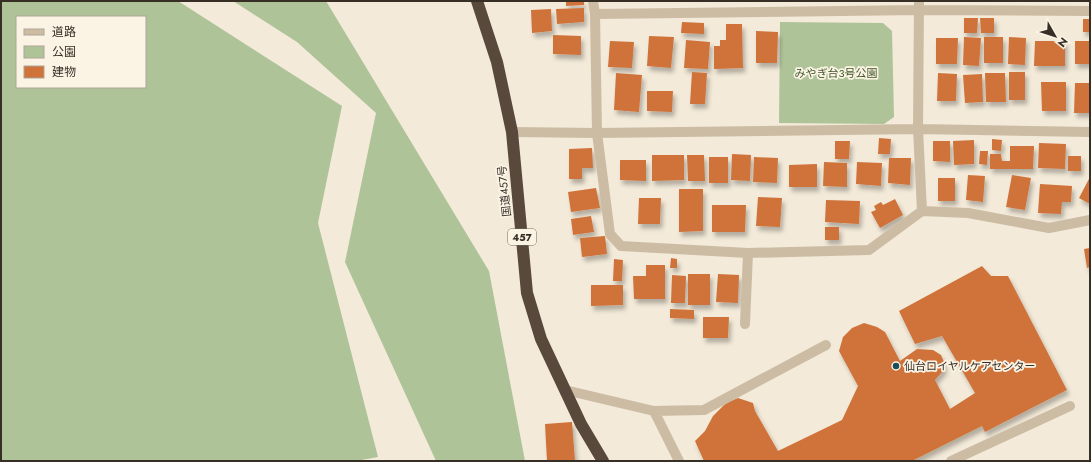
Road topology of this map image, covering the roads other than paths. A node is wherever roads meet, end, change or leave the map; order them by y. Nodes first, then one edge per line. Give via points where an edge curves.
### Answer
1 (477, 1) edge
2 (593, 1) edge
3 (919, 6) edge
4 (1090, 11) edge
5 (595, 14) junction
6 (918, 129) junction
7 (512, 132) junction
8 (1090, 132) edge
9 (597, 133) junction
10 (922, 211) junction
11 (1090, 220) edge
12 (748, 253) junction
13 (745, 324) dead end
14 (826, 345) dead end
15 (565, 390) junction
16 (1070, 406) dead end
17 (654, 411) junction
18 (603, 461) edge
19 (679, 461) edge
20 (951, 461) edge

1 - 7 highway, 国道457号 / 457 via 497,62
2 - 5 street
3 - 4 street
3 - 5 street
3 - 6 street
5 - 9 street
6 - 8 street
6 - 9 street
6 - 10 street
7 - 9 street
7 - 15 highway, 国道457号 / 457 via 527,293 541,339
9 - 12 street via 610,234 620,246
10 - 11 street via 968,213 1050,228
10 - 12 street via 869,250
12 - 13 street
14 - 17 street via 704,410
15 - 17 street
15 - 18 highway, 国道457号 / 457
16 - 20 street
17 - 19 street

